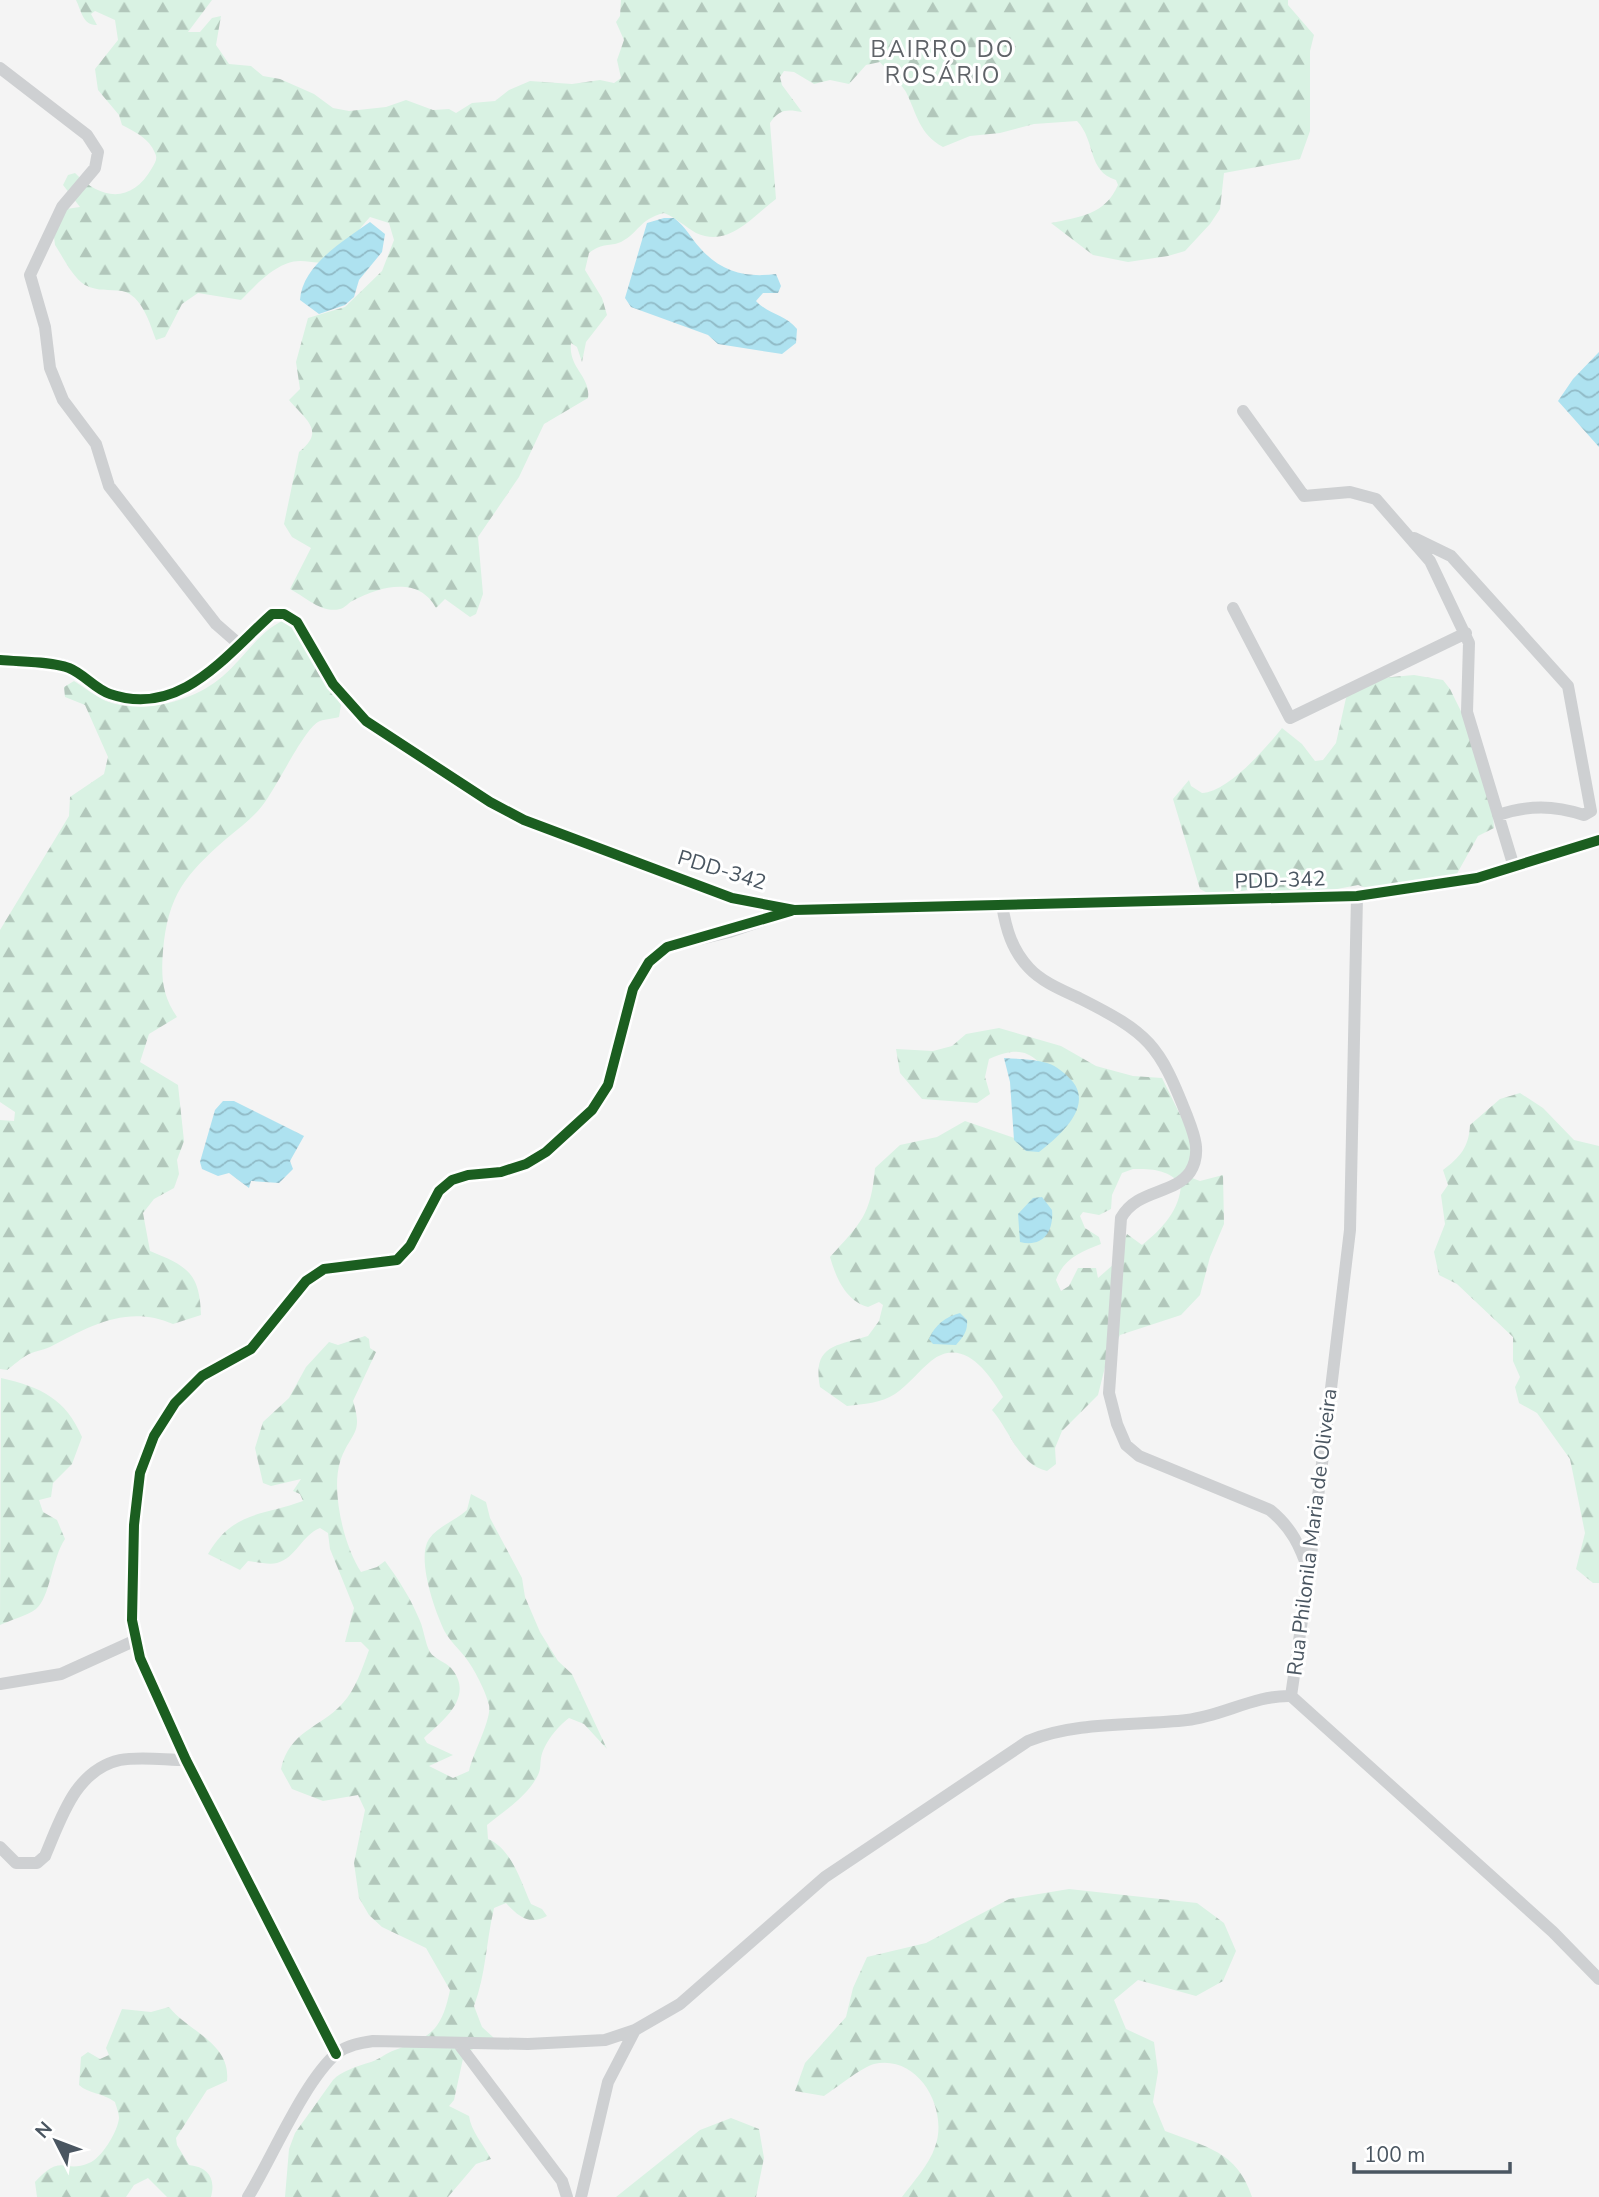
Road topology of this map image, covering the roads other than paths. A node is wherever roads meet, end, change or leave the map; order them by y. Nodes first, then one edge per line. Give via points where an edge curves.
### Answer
1 (0, 68) edge
2 (1242, 411) dead end
3 (1410, 537) junction
4 (1233, 608) dead end
5 (1466, 632) junction
6 (240, 645) junction
7 (0, 660) edge
8 (1498, 815) junction
9 (1599, 840) edge
10 (1514, 867) junction
11 (1357, 897) junction
12 (1002, 905) junction
13 (794, 910) junction
14 (1310, 1572) junction
15 (136, 1640) junction
16 (0, 1684) edge
17 (1291, 1696) junction
18 (186, 1760) junction
19 (0, 1847) edge
20 (1599, 1979) edge
21 (635, 2030) junction
22 (458, 2043) junction
23 (336, 2054) junction
24 (248, 2197) edge
25 (567, 2197) edge
26 (582, 2197) edge

1 - 6 street via 87,135 98,152 95,168 62,207 30,275 45,327 50,368 63,400 92,437 109,486 216,624
2 - 3 street via 1304,495 1364,494 1376,499
3 - 5 street via 1430,561
3 - 8 street via 1451,556 1558,672 1571,693 1591,811 1584,816 1552,806
4 - 5 street via 1290,718
5 - 8 street via 1470,666 1466,712
6 - 7 street, PDD-342 / PDD-342 via 193,685 165,697 130,700 106,693 67,667
6 - 13 street, PDD-342 / PDD-342 via 272,614 284,614 297,622 333,684 366,721 490,802 524,820 732,898
8 - 10 street
9 - 10 street, PDD-342 / PDD-342
10 - 11 street, PDD-342 / PDD-342 via 1477,878
11 - 12 street, PDD-342 / PDD-342
11 - 14 street, Rua Philonila Maria de Oliveira via 1350,1230
12 - 13 street, PDD-342 / PDD-342
12 - 14 street via 1006,929 1030,970 1135,1029 1154,1047 1167,1065 1196,1138 1197,1155 1190,1172 1134,1201 1121,1218 1109,1393 1116,1424 1126,1444 1139,1456 1270,1510 1292,1531
13 - 15 street via 667,947 649,962 633,989 608,1085 592,1110 526,1164 452,1180 439,1191 410,1246 397,1260 324,1269 306,1281 251,1349 202,1376 176,1403 154,1436 141,1473 132,1568
14 - 17 street, Rua Philonila Maria de Oliveira
15 - 16 street via 61,1674
15 - 18 street
17 - 20 street
17 - 21 street, Rua Philonila Maria de Oliveira via 1272,1695 1189,1720 1056,1733 1028,1741 825,1877 680,2004
18 - 19 street via 122,1760 103,1766 84,1780 70,1799 45,1856 37,1863 16,1863
18 - 23 street
21 - 22 street, Rua Philonila Maria de Oliveira via 605,2040
21 - 26 street via 608,2081
22 - 23 street, Rua Philonila Maria de Oliveira via 373,2041 353,2044
22 - 25 street via 562,2181
23 - 24 street via 314,2083

